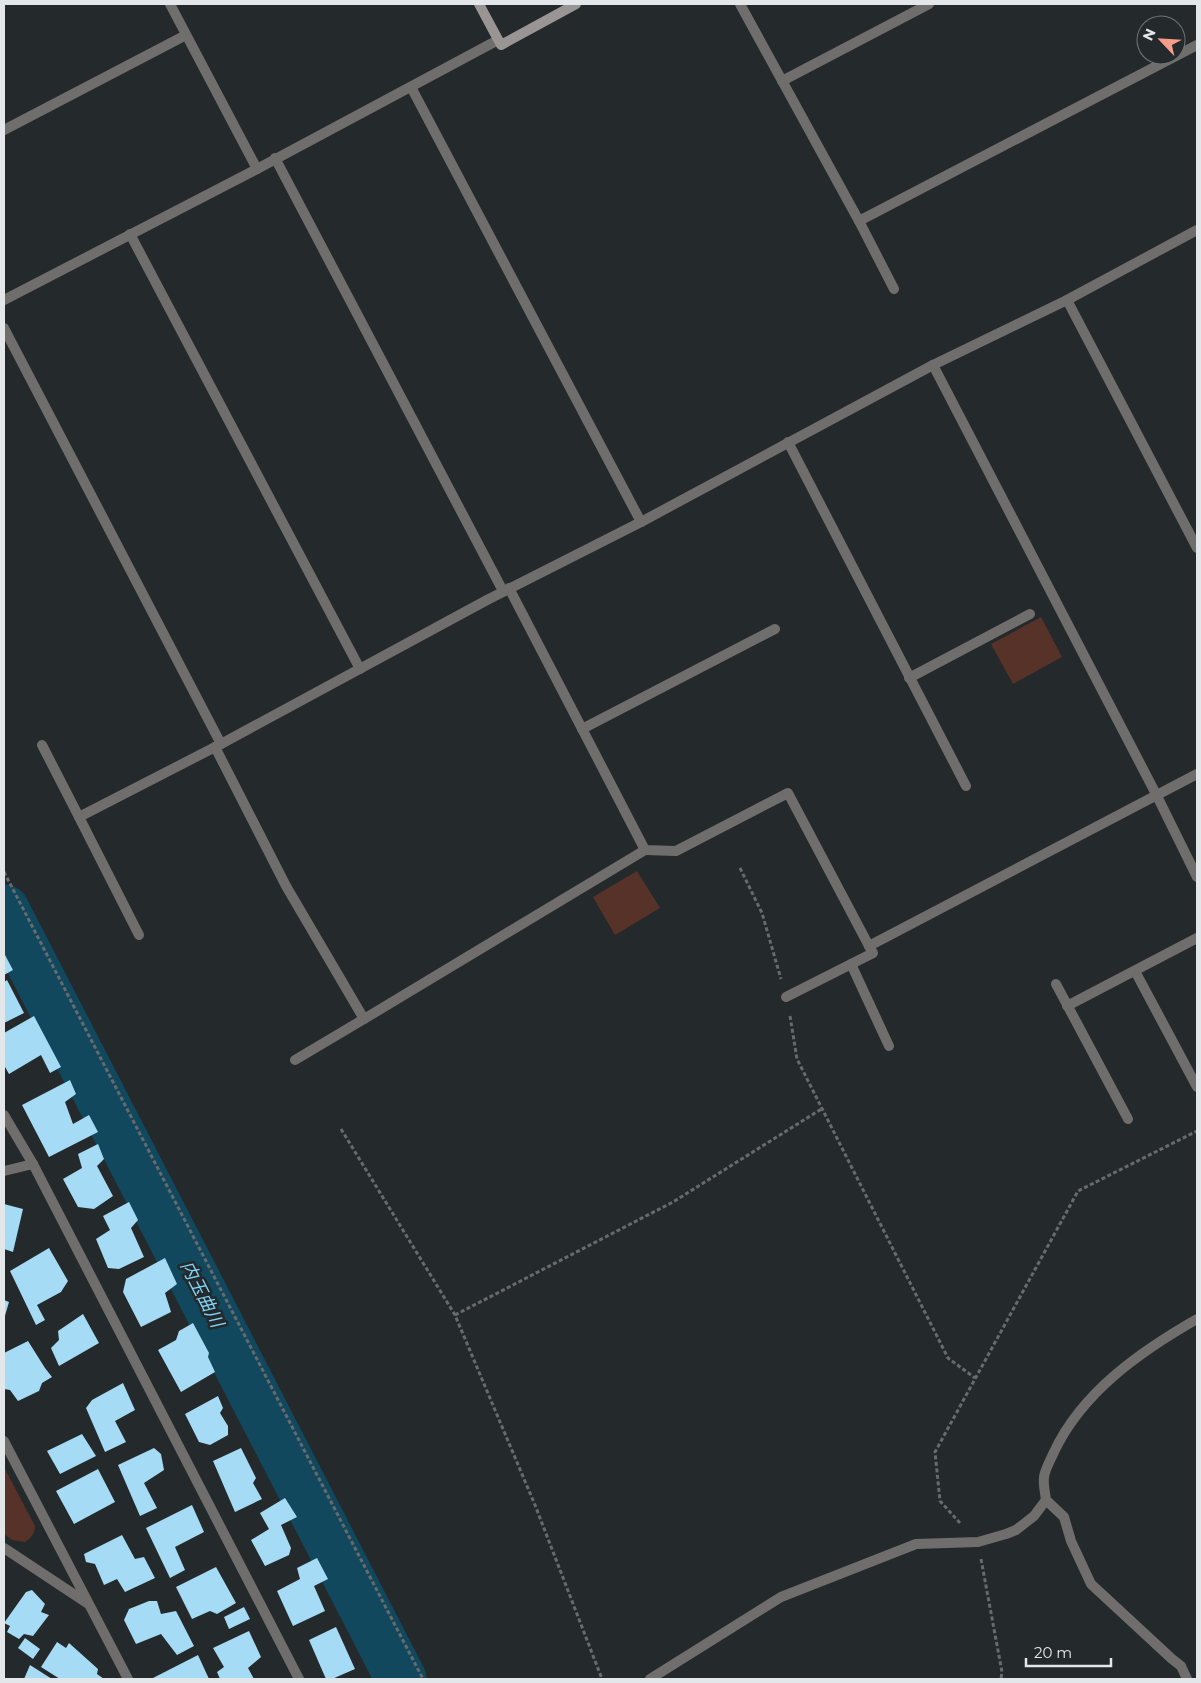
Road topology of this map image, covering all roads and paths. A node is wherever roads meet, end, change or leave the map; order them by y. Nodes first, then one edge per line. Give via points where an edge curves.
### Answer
1 (170, 4) edge
2 (479, 4) edge
3 (576, 4) edge
4 (740, 4) edge
5 (929, 4) edge
6 (186, 35) junction
7 (498, 40) junction
8 (1197, 45) edge
9 (782, 81) junction
10 (411, 87) junction
11 (4, 130) edge
12 (275, 158) junction
13 (257, 169) junction
14 (859, 222) junction
15 (1197, 230) edge
16 (130, 234) junction
17 (894, 288) dead end
18 (4, 300) edge
19 (1067, 300) junction
20 (4, 328) edge
21 (932, 365) junction
22 (788, 442) junction
23 (641, 522) junction
24 (1197, 548) edge
25 (506, 590) junction
26 (1030, 614) dead end
27 (775, 629) dead end
28 (360, 669) junction
29 (910, 678) junction
30 (582, 729) junction
31 (42, 745) dead end
32 (218, 745) junction
33 (1197, 774) edge
34 (966, 786) dead end
35 (1157, 796) junction
36 (79, 817) junction
37 (645, 850) junction
38 (740, 868) dead end
39 (4, 872) edge
40 (1197, 877) edge
41 (138, 935) dead end
42 (1197, 938) edge
43 (869, 946) junction
44 (851, 964) junction
45 (1136, 971) junction
46 (1056, 984) dead end
47 (786, 997) junction
48 (1068, 1006) junction
49 (364, 1019) junction
50 (889, 1046) dead end
51 (295, 1060) dead end
52 (1197, 1087) edge
53 (823, 1108) junction
54 (4, 1115) edge
55 (1128, 1119) dead end
56 (341, 1129) dead end
57 (1197, 1131) edge
58 (33, 1164) junction
59 (4, 1171) edge
60 (454, 1315) junction
61 (1197, 1319) edge
62 (975, 1378) junction
63 (4, 1441) edge
64 (1046, 1500) junction
65 (978, 1542) junction
66 (4, 1548) edge
67 (88, 1603) junction
68 (128, 1679) edge
69 (299, 1679) edge
70 (423, 1679) edge
71 (602, 1679) edge
72 (650, 1679) edge
73 (1001, 1679) edge
74 (1187, 1679) edge

1 - 6 street
2 - 7 street
3 - 7 street via 501,45
4 - 9 street
5 - 9 street
6 - 11 street
6 - 13 street
7 - 10 street
8 - 14 street
9 - 14 street
10 - 12 street
10 - 23 street
12 - 13 street
12 - 25 street
13 - 16 street
14 - 17 street
15 - 19 street
16 - 18 street
16 - 28 street
19 - 21 street
19 - 24 street
20 - 32 street
21 - 22 street
21 - 35 street
22 - 23 street
22 - 29 street
23 - 25 street
25 - 28 street
25 - 30 street
26 - 29 street
27 - 30 street
28 - 32 street
29 - 34 street
30 - 37 street
31 - 36 street
32 - 36 street
32 - 49 street via 286,886
33 - 35 street
35 - 40 street
35 - 43 street
36 - 41 street
37 - 43 street via 676,851 788,793
37 - 49 street
38 - 47 path via 762,912
39 - 70 path
42 - 45 street
43 - 44 street via 873,953
44 - 47 street
44 - 50 street
45 - 48 street
45 - 52 street
46 - 48 street
47 - 53 path via 797,1059
48 - 55 street
49 - 51 street
53 - 60 path via 673,1202
53 - 62 path via 948,1358
54 - 58 street
56 - 60 path
57 - 62 path via 1078,1191
58 - 59 street
58 - 69 street
60 - 71 path via 535,1504
61 - 64 street via 1159,1340 1130,1363 1074,1418 1044,1475
62 - 65 path via 935,1452 940,1501
63 - 67 street
64 - 65 street via 1034,1516 1016,1530
64 - 74 street via 1064,1517 1071,1541 1092,1584 1181,1666
65 - 72 street via 916,1544 781,1597
65 - 73 path
66 - 67 street
67 - 68 street

